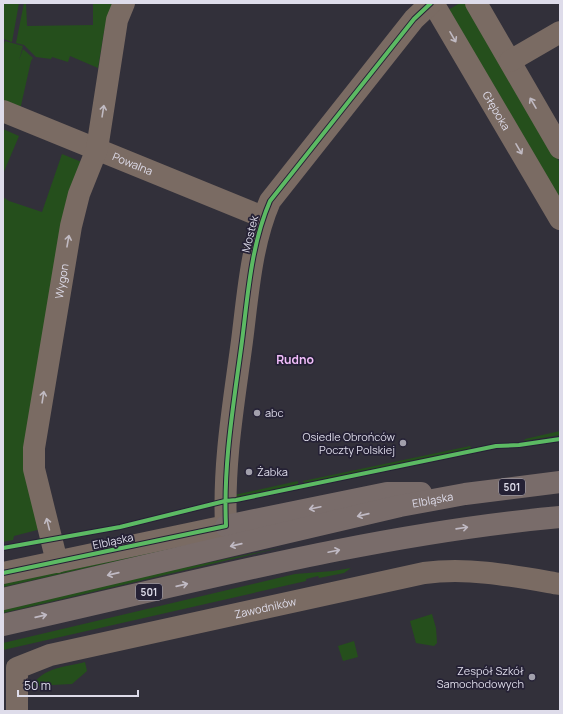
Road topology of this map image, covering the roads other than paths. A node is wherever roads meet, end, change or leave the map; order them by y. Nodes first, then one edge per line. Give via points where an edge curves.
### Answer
1 (124, 3) edge
2 (432, 3) edge
3 (476, 3) edge
4 (560, 32) edge
5 (510, 61) junction
6 (3, 111) edge
7 (560, 148) edge
8 (97, 149) junction
9 (263, 217) junction
10 (560, 219) edge
11 (560, 482) edge
12 (464, 494) junction
13 (560, 517) edge
14 (226, 526) junction
15 (57, 562) junction
16 (3, 573) edge
17 (560, 584) edge
18 (3, 599) edge
19 (3, 624) edge
20 (17, 711) edge

8 -> 1 street, Wygon via 117,20
2 - 9 street, Mostek via 414,18 270,201
2 -> 10 street, Głęboka
3 - 5 street
4 - 5 street
7 -> 5 street
6 - 8 street, Powalna
8 - 9 street, Powalna
15 -> 8 street, Wygon via 34,469 34,448 74,213
9 - 14 street, Mostek via 254,252 226,462
11 - 12 main road, Elbląska / 501
12 -> 14 main road via 387,493
12 -> 18 main road, Elbląska / 501 via 400,506
19 -> 13 main road, 501 via 380,542 470,527
14 - 15 street, Elbląska
15 - 16 street, Elbląska
17 - 20 street, Zawodników via 482,571 444,570 50,655 17,668

